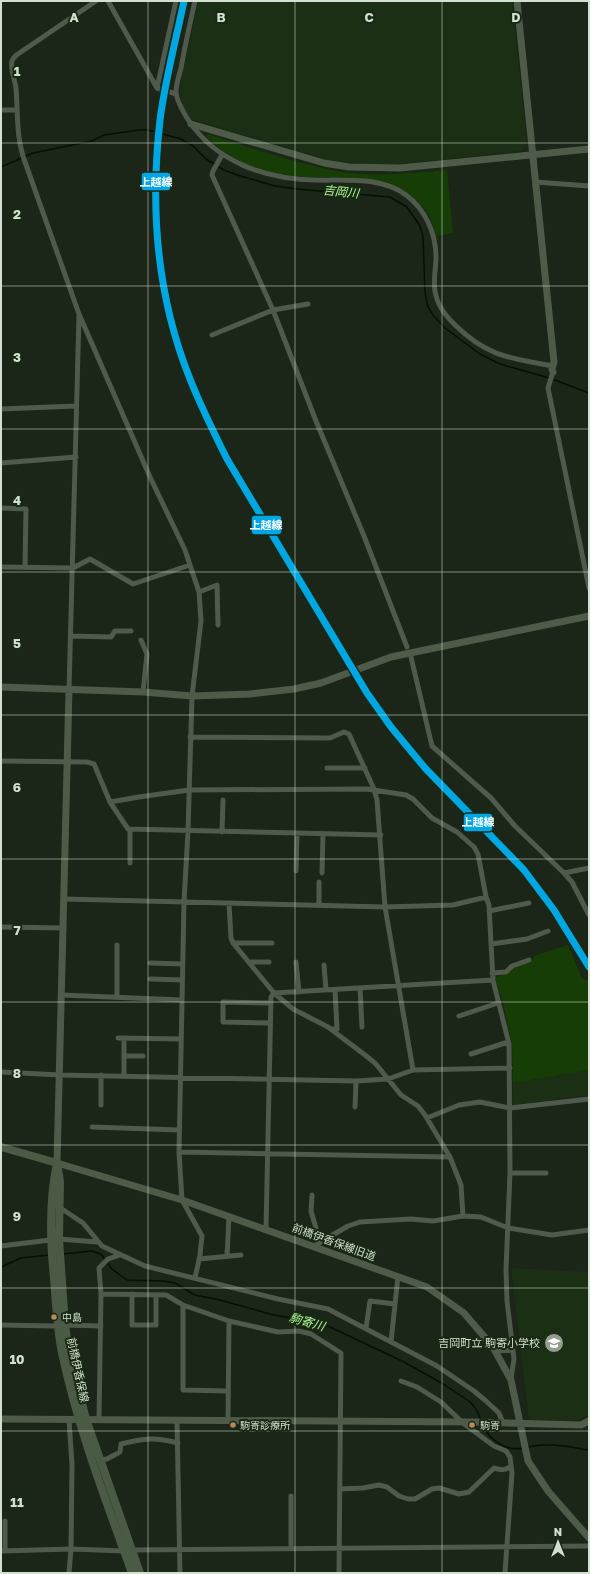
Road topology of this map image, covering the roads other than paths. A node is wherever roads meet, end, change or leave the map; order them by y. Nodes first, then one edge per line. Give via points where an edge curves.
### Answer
1 (96, 1) edge
2 (108, 1) edge
3 (176, 1) edge
4 (195, 1) edge
5 (517, 1) edge
6 (157, 88) junction
7 (176, 94) junction
8 (1, 110) edge
9 (17, 110) junction
10 (191, 124) junction
11 (589, 149) edge
12 (222, 155) junction
13 (532, 155) junction
14 (535, 182) junction
15 (589, 186) edge
16 (308, 304) dead end
17 (273, 310) junction
18 (79, 314) junction
19 (212, 335) dead end
20 (553, 369) junction
21 (76, 406) junction
22 (1, 409) edge
23 (76, 457) junction
24 (1, 463) edge
25 (1, 508) edge
26 (190, 565) junction
27 (1, 566) edge
28 (25, 567) junction
29 (73, 568) junction
30 (589, 588) edge
31 (199, 592) junction
32 (589, 616) edge
33 (218, 625) dead end
34 (131, 631) dead end
35 (70, 636) junction
36 (141, 640) dead end
37 (407, 647) dead end
38 (411, 657) dead end
39 (1, 687) edge
40 (69, 690) junction
41 (143, 692) junction
42 (192, 696) junction
43 (190, 737) junction
44 (1, 761) edge
45 (68, 762) junction
46 (327, 768) dead end
47 (365, 768) junction
48 (374, 789) junction
49 (189, 790) junction
50 (224, 800) dead end
51 (110, 802) junction
52 (130, 829) junction
53 (188, 831) junction
54 (222, 832) junction
55 (297, 834) junction
56 (323, 834) junction
57 (380, 835) junction
58 (130, 863) dead end
59 (589, 868) edge
60 (296, 871) dead end
61 (322, 873) dead end
62 (564, 873) junction
63 (319, 882) dead end
64 (486, 897) junction
65 (64, 899) junction
66 (184, 902) junction
67 (229, 903) junction
68 (529, 903) dead end
69 (319, 905) junction
70 (386, 907) junction
71 (489, 911) junction
72 (589, 915) edge
73 (1, 927) edge
74 (64, 928) junction
75 (548, 931) dead end
76 (233, 943) junction
77 (272, 943) dead end
78 (491, 944) junction
79 (117, 945) dead end
80 (529, 960) dead end
81 (249, 962) junction
82 (269, 962) dead end
83 (296, 962) dead end
84 (150, 963) dead end
85 (182, 964) junction
86 (324, 966) dead end
87 (492, 973) junction
88 (150, 979) dead end
89 (182, 980) junction
90 (493, 980) junction
91 (399, 986) junction
92 (360, 988) junction
93 (326, 990) junction
94 (335, 990) junction
95 (299, 992) junction
96 (274, 993) junction
97 (62, 995) junction
98 (117, 997) junction
99 (182, 1000) junction
100 (271, 1003) junction
101 (498, 1003) junction
102 (459, 1016) dead end
103 (270, 1023) junction
104 (362, 1027) dead end
105 (331, 1029) junction
106 (118, 1038) dead end
107 (124, 1038) junction
108 (181, 1040) junction
109 (508, 1042) junction
110 (471, 1054) dead end
111 (124, 1056) junction
112 (143, 1056) dead end
113 (510, 1068) junction
114 (413, 1070) junction
115 (1, 1072) edge
116 (60, 1075) junction
117 (101, 1075) junction
118 (124, 1076) junction
119 (180, 1076) junction
120 (269, 1078) junction
121 (388, 1080) junction
122 (356, 1081) junction
123 (589, 1099) edge
124 (100, 1104) dead end
125 (355, 1107) dead end
126 (510, 1108) junction
127 (427, 1118) junction
128 (92, 1127) dead end
129 (179, 1130) junction
130 (1, 1147) edge
131 (179, 1152) junction
132 (268, 1152) junction
133 (450, 1157) junction
134 (57, 1163) junction
135 (510, 1173) junction
136 (546, 1173) dead end
137 (312, 1195) dead end
138 (182, 1200) junction
139 (59, 1206) junction
140 (463, 1216) junction
141 (229, 1217) junction
142 (508, 1228) junction
143 (266, 1229) junction
144 (589, 1230) edge
145 (55, 1239) junction
146 (97, 1242) junction
147 (317, 1244) junction
148 (1, 1246) edge
149 (120, 1255) junction
150 (241, 1255) dead end
151 (227, 1256) junction
152 (199, 1259) junction
153 (56, 1260) junction
154 (398, 1276) junction
155 (195, 1278) junction
156 (100, 1294) junction
157 (132, 1294) junction
158 (156, 1295) junction
159 (395, 1304) junction
160 (183, 1305) junction
161 (229, 1321) junction
162 (1, 1325) edge
163 (65, 1325) junction
164 (54, 1326) dead end
165 (100, 1326) junction
166 (366, 1328) junction
167 (391, 1342) junction
168 (513, 1350) junction
169 (495, 1351) junction
170 (511, 1380) junction
171 (401, 1381) dead end
172 (228, 1391) junction
173 (1, 1419) edge
174 (82, 1419) junction
175 (69, 1420) junction
176 (99, 1420) junction
177 (177, 1421) junction
178 (228, 1421) junction
179 (589, 1421) edge
180 (340, 1422) junction
181 (463, 1422) junction
182 (503, 1423) junction
183 (520, 1423) junction
184 (178, 1443) junction
185 (100, 1460) junction
186 (511, 1466) junction
187 (340, 1488) junction
188 (291, 1496) dead end
189 (5, 1521) dead end
190 (589, 1538) edge
191 (589, 1546) edge
192 (506, 1547) junction
193 (291, 1548) junction
194 (339, 1548) junction
195 (71, 1549) junction
196 (180, 1549) junction
197 (3, 1550) edge
198 (128, 1550) junction
199 (69, 1573) edge
200 (132, 1573) edge
201 (140, 1573) edge
202 (180, 1573) edge
203 (339, 1573) edge
204 (505, 1573) edge

1 - 9 street via 13,58
2 - 6 street
3 - 6 street
4 - 7 street
5 - 13 street
6 - 7 street
7 - 10 street
8 - 9 street
9 - 18 street via 20,149
10 - 12 street
10 - 13 street via 324,162 349,166 400,168
11 - 13 street
12 - 17 street via 212,175
12 - 20 street via 249,169 269,175 308,180 364,181 381,184 405,194 423,212 430,225 436,256 435,292 441,308 450,320 484,349
13 - 14 street
14 - 15 street
14 - 20 street
16 - 17 street
17 - 19 street
17 - 37 street
18 - 21 street
18 - 26 street
20 - 30 street via 549,386
21 - 22 street
21 - 23 street
23 - 24 street
23 - 29 street
25 - 28 street via 26,509
26 - 29 street via 133,584 90,559
26 - 31 street
27 - 28 street
28 - 29 street
29 - 35 street
31 - 33 street via 217,585
31 - 42 street via 201,621
32 - 42 street via 397,655 321,683 294,689
34 - 35 street via 115,631 111,637
35 - 40 street
36 - 41 street via 147,654
38 - 62 street via 432,746 491,798 515,826
39 - 40 street
40 - 41 street
40 - 45 street
41 - 42 street
42 - 43 street
43 - 47 street via 330,738 344,732 349,734
43 - 49 street
44 - 45 street
45 - 51 street via 94,764
45 - 65 street
46 - 47 street
47 - 48 street
48 - 49 street
48 - 57 street
48 - 64 street via 406,795 432,818 471,843 478,854
49 - 51 street
49 - 53 street
50 - 54 street
51 - 52 street
52 - 53 street
52 - 58 street
53 - 54 street
53 - 66 street
54 - 55 street
55 - 56 street
55 - 60 street
56 - 57 street
56 - 61 street
57 - 70 street
59 - 62 street
62 - 72 street via 572,882
63 - 69 street
64 - 70 street via 453,905
64 - 71 street
65 - 66 street
65 - 74 street
66 - 67 street
66 - 85 street
67 - 69 street
67 - 76 street
68 - 71 street
69 - 70 street
70 - 91 street
71 - 78 street
73 - 74 street
74 - 97 street
75 - 78 street via 527,939
76 - 77 street
76 - 81 street
78 - 87 street
79 - 98 street
80 - 87 street via 512,966 506,972
81 - 82 street
81 - 96 street
83 - 95 street
84 - 85 street
85 - 89 street
86 - 93 street
87 - 90 street
88 - 89 street
89 - 99 street
90 - 91 street
90 - 101 street
91 - 92 street
91 - 114 street
92 - 94 street
92 - 104 street
93 - 94 street
93 - 95 street
94 - 105 street via 337,1028
95 - 96 street
96 - 100 street
96 - 105 street via 293,1009
97 - 98 street
97 - 116 street
98 - 99 street
99 - 108 street
100 - 103 street
100 - 103 street via 223,1002 223,1022
101 - 102 street
101 - 109 street
103 - 120 street
105 - 121 street via 375,1063
106 - 107 street
107 - 108 street
107 - 111 street
108 - 119 street
109 - 110 street
109 - 113 street
111 - 112 street
111 - 118 street
113 - 114 street
113 - 126 street
114 - 121 street
115 - 116 street
116 - 117 street
116 - 134 street
117 - 118 street
117 - 124 street
118 - 119 street
119 - 120 street
119 - 129 street
120 - 122 street
120 - 132 street
121 - 122 street
121 - 127 street via 401,1095 418,1106
122 - 125 street
123 - 126 street
126 - 127 street via 480,1102 459,1105
126 - 135 street
127 - 133 street
128 - 129 street
129 - 131 street
130 - 134 main road
131 - 132 street
131 - 138 street
132 - 133 street
132 - 143 street
133 - 140 street via 461,1185
134 - 138 street, 前橋伊香保線旧道
134 - 139 main road, 前橋伊香保線 via 60,1182
134 - 145 main road, 前橋伊香保線 via 53,1182
135 - 136 street
135 - 142 street
137 - 147 street via 311,1211
138 - 141 street, 前橋伊香保線旧道
138 - 152 street via 202,1236
139 - 145 main road, 前橋伊香保線
139 - 146 street via 83,1222
140 - 142 street via 481,1217
140 - 147 street via 433,1221 411,1219 360,1222
141 - 143 street, 前橋伊香保線旧道
141 - 151 street
142 - 144 street via 552,1235
142 - 168 street via 507,1301
143 - 147 street, 前橋伊香保線旧道
145 - 146 street
145 - 148 street
145 - 153 main road, 前橋伊香保線
146 - 149 street
147 - 154 street, 前橋伊香保線旧道
149 - 155 street via 145,1266
149 - 156 street via 108,1258 99,1268
150 - 151 street
151 - 152 street
152 - 155 street
153 - 163 main road, 前橋伊香保線
153 - 174 main road, 前橋伊香保線 via 58,1325 62,1352
154 - 159 street
154 - 169 street, 前橋伊香保線旧道 via 427,1287 464,1313
155 - 166 street via 328,1309
156 - 157 street
156 - 165 street
157 - 158 street
157 - 158 street via 132,1325 156,1325
158 - 160 street via 166,1296
159 - 166 street via 370,1300
159 - 167 street
160 - 161 street
160 - 172 street via 183,1390
161 - 172 street
161 - 180 street via 278,1332 299,1331 311,1334 341,1353
162 - 164 street
163 - 165 street
163 - 174 main road, 前橋伊香保線
165 - 176 street
166 - 167 street
167 - 182 street via 437,1366 474,1391 499,1413
168 - 169 street
168 - 170 street
169 - 170 street, 前橋伊香保線旧道
170 - 183 street, 前橋伊香保線旧道
171 - 181 street via 417,1387 441,1402
172 - 178 street
173 - 175 street
174 - 175 street
174 - 176 street
174 - 185 main road, 前橋伊香保線
174 - 198 main road, 前橋伊香保線
175 - 195 street via 72,1464
176 - 177 street
177 - 178 street
177 - 184 street
178 - 180 street
179 - 183 street via 581,1425
180 - 181 street
180 - 187 street
181 - 182 street
181 - 186 street via 494,1446 506,1451
182 - 183 street
183 - 190 street, 前橋伊香保線旧道 via 528,1461 548,1491
184 - 185 street via 150,1438 122,1444 120,1452
184 - 196 street
185 - 198 main road, 前橋伊香保線
186 - 187 street via 507,1470 494,1468 469,1492 459,1494 432,1488 415,1499 408,1499 379,1485
186 - 192 street
187 - 194 street
188 - 193 street
189 - 197 street
191 - 192 street
192 - 194 street
192 - 204 street
193 - 194 street
193 - 196 street
194 - 203 street
195 - 197 street
195 - 198 street
195 - 199 street
196 - 198 street
196 - 202 street
198 - 200 main road, 前橋伊香保線
198 - 201 main road, 前橋伊香保線

